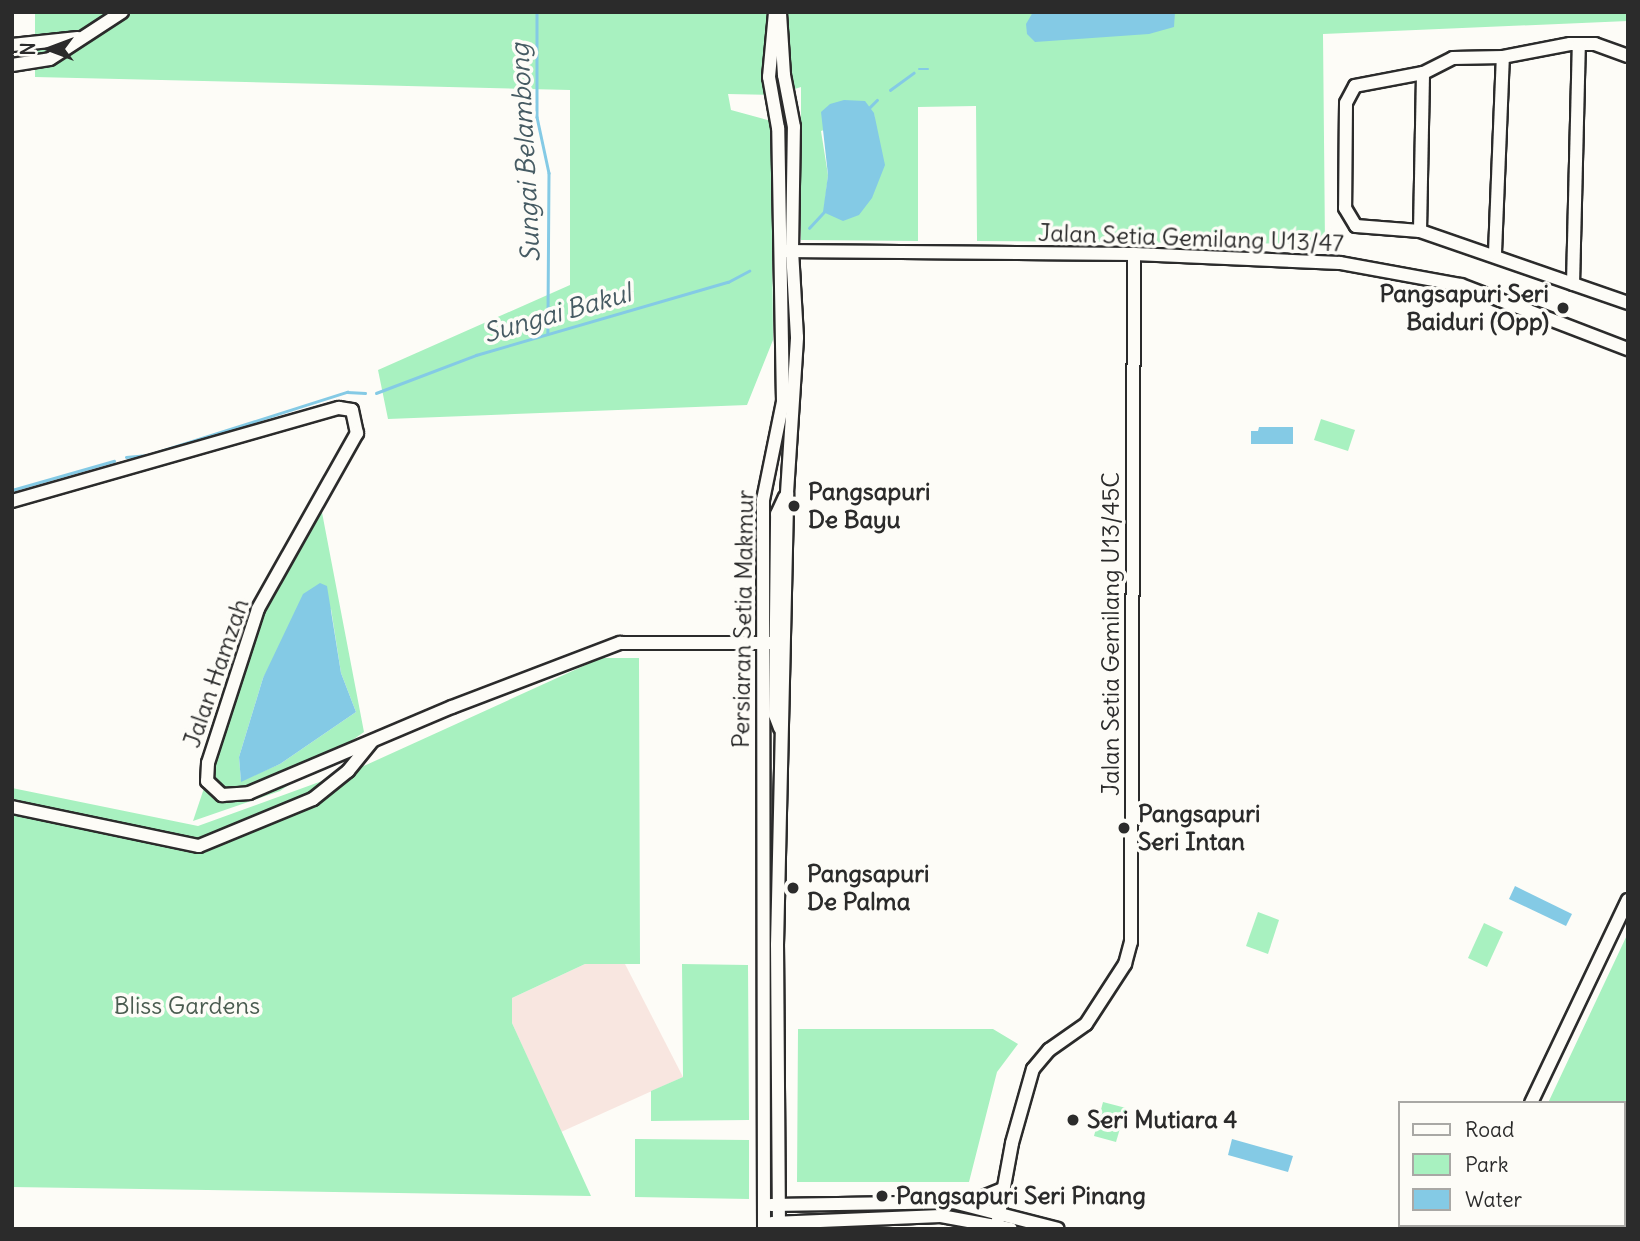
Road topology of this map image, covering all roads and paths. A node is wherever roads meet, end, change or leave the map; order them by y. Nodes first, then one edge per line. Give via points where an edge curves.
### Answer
1 (122, 12) edge
2 (775, 12) edge
3 (780, 12) edge
4 (79, 38) junction
5 (1579, 44) junction
6 (12, 45) edge
7 (1628, 56) edge
8 (1503, 57) junction
9 (12, 65) edge
10 (1423, 73) junction
11 (1420, 231) junction
12 (786, 251) junction
13 (1495, 253) junction
14 (1134, 254) junction
15 (1573, 284) junction
16 (1628, 303) edge
17 (1628, 349) edge
18 (787, 492) junction
19 (12, 501) edge
20 (761, 643) junction
21 (775, 643) junction
22 (783, 735) junction
23 (372, 741) junction
24 (12, 807) edge
25 (1628, 900) edge
26 (1532, 1101) edge
27 (1003, 1189) junction
28 (965, 1204) junction
29 (764, 1205) junction
30 (779, 1205) junction
31 (999, 1211) junction
32 (1018, 1216) junction
33 (997, 1225) junction
34 (764, 1226) edge
35 (779, 1226) edge
36 (1011, 1229) edge
37 (1058, 1229) edge

1 - 4 street
2 - 12 street, Persiaran Setia Makmur via 769,77 778,128
3 - 12 street, Persiaran Setia Makmur via 784,75 794,127
4 - 6 street
4 - 9 street via 50,59
5 - 7 street via 1595,44
5 - 8 street
5 - 15 street
8 - 10 street via 1453,58
8 - 13 street
10 - 11 street
10 - 11 street via 1364,82 1355,86 1346,103 1348,220 1356,226
11 - 13 street
12 - 14 street, Jalan Setia Gemilang U13/47
12 - 18 street, Persiaran Setia Makmur via 797,337
12 - 20 street, Persiaran Setia Makmur via 783,402 763,500
13 - 15 street
14 - 17 street, Jalan Setia Gemilang U13/47 via 1296,258 1426,276 1555,318
14 - 27 street, Jalan Setia Gemilang U13/45C via 1131,942 1125,964 1086,1024 1033,1069
15 - 16 street
18 - 21 street via 777,514
18 - 22 street, Persiaran Setia Makmur
19 - 23 street, Jalan Hamzah via 339,408 352,410 357,433 258,609 213,745 207,781 222,796 249,793
20 - 21 street, Jalan Hamzah
20 - 23 street, Jalan Hamzah via 620,643
20 - 29 street, Persiaran Setia Makmur
21 - 22 street via 775,715
22 - 30 street, Persiaran Setia Makmur via 777,945
23 - 24 street via 348,771 313,799 200,846
25 - 26 street
27 - 28 street
27 - 31 street, Jalan Setia Gemilang U13/45C
27 - 32 street
28 - 30 street
28 - 31 street
29 - 30 street
29 - 34 street, Persiaran Setia Makmur
30 - 35 street, Persiaran Setia Makmur
31 - 32 street
31 - 33 street, Jalan Setia Gemilang U13/45C
32 - 37 street
33 - 35 street via 942,1216
33 - 36 street
34 - 35 street

